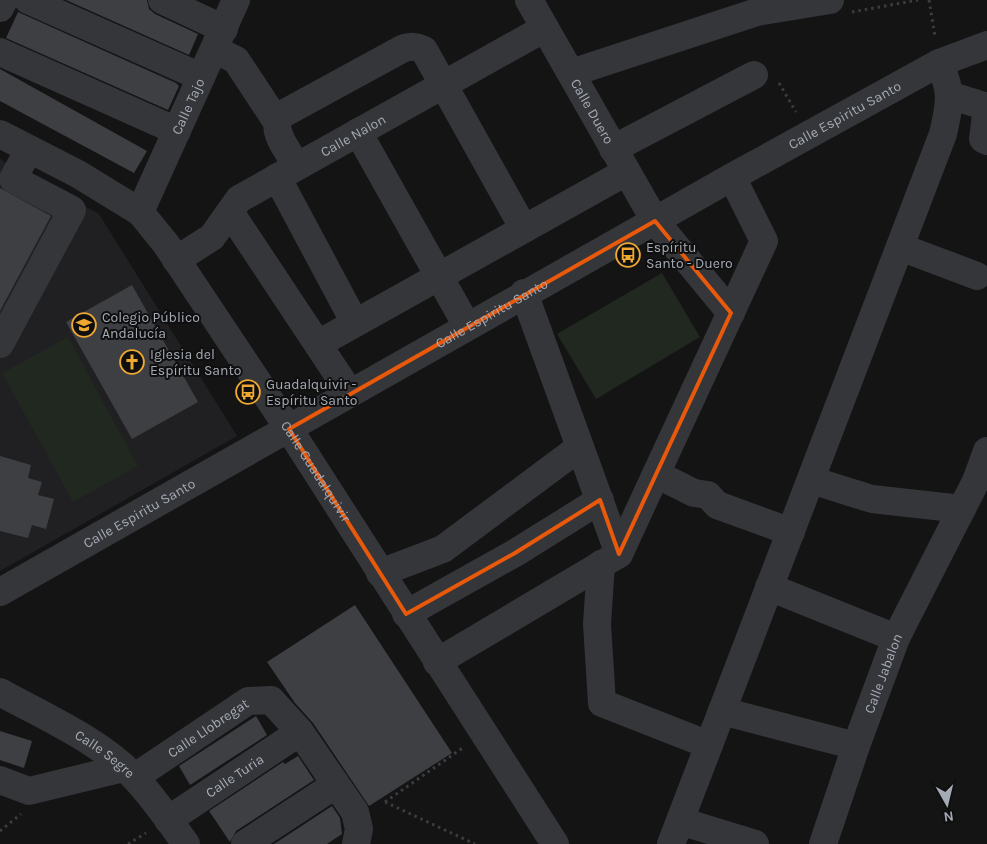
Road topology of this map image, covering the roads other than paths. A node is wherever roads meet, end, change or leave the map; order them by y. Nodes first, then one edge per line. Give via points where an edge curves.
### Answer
1 (4, 0) edge
2 (28, 0) edge
3 (162, 0) edge
4 (236, 0) edge
5 (529, 0) edge
6 (830, 0) edge
7 (0, 8) edge
8 (545, 28) junction
9 (219, 39) junction
10 (987, 45) edge
11 (0, 52) edge
12 (939, 63) junction
13 (571, 73) junction
14 (754, 75) dead end
15 (201, 77) junction
16 (443, 85) junction
17 (949, 95) junction
18 (987, 107) edge
19 (277, 122) junction
20 (177, 131) junction
21 (358, 132) junction
22 (0, 134) edge
23 (987, 141) edge
24 (30, 150) junction
25 (620, 160) junction
26 (287, 172) junction
27 (732, 176) junction
28 (140, 212) junction
29 (230, 212) junction
30 (655, 222) junction
31 (524, 229) junction
32 (900, 247) junction
33 (176, 260) junction
34 (439, 276) junction
35 (977, 276) dead end
36 (524, 293) junction
37 (731, 313) junction
38 (355, 323) junction
39 (467, 326) junction
40 (0, 344) edge
41 (318, 344) junction
42 (350, 393) junction
43 (289, 429) junction
44 (580, 447) junction
45 (987, 451) edge
46 (656, 474) junction
47 (982, 477) edge
48 (811, 480) junction
49 (600, 500) junction
50 (962, 509) junction
51 (791, 532) junction
52 (610, 559) junction
53 (380, 573) junction
54 (769, 587) junction
55 (0, 592) edge
56 (406, 614) junction
57 (896, 638) junction
58 (437, 662) junction
59 (0, 692) edge
60 (722, 711) junction
61 (300, 732) junction
62 (709, 745) junction
63 (856, 746) junction
64 (129, 772) junction
65 (0, 780) edge
66 (335, 785) junction
67 (168, 820) junction
68 (675, 832) edge
69 (186, 844) edge
70 (246, 844) edge
71 (356, 844) edge
72 (555, 844) edge
73 (755, 844) edge
74 (823, 844) edge

1 - 7 street
2 - 15 street
3 - 9 street
4 - 9 street, Calle Tajo
5 - 8 street, Calle Duero
6 - 13 street via 757,12
8 - 13 street, Calle Duero
8 - 16 street, Calle Nalon
9 - 15 street, Calle Tajo
9 - 19 street
10 - 12 street, Calle Espiritu Santo
11 - 20 street
12 - 17 street via 949,84
12 - 27 street, Calle Espiritu Santo
13 - 25 street, Calle Duero
14 - 25 street
15 - 20 street, Calle Tajo
16 - 19 street via 424,50 408,47 281,115
16 - 21 street, Calle Nalon
16 - 31 street
17 - 18 street
17 - 32 street via 943,134
18 - 23 street via 984,139
19 - 26 street
20 - 28 street, Calle Tajo
21 - 26 street, Calle Nalon
21 - 34 street
22 - 24 street, Calle Guadalquivir
24 - 28 street, Calle Guadalquivir via 78,174
24 - 40 street via 13,179 72,210
25 - 30 street, Calle Duero
25 - 31 street
26 - 29 street, Calle Nalon via 239,198
26 - 38 street
27 - 30 street, Calle Espiritu Santo
27 - 37 street via 764,241
28 - 33 street, Calle Guadalquivir
29 - 33 street, Calle Nalon via 212,237
29 - 41 street
30 - 36 street, Calle Espiritu Santo
30 - 37 street, Calle Duero
31 - 34 street
32 - 35 street
32 - 48 street
33 - 43 street, Calle Guadalquivir
34 - 38 street
34 - 39 street
36 - 39 street, Calle Espiritu Santo
36 - 44 street
37 - 46 street
38 - 41 street
39 - 42 street, Calle Espiritu Santo
41 - 42 street
42 - 43 street, Calle Espiritu Santo
43 - 53 street, Calle Guadalquivir
43 - 55 street, Calle Espiritu Santo
44 - 49 street
44 - 53 street via 443,549
45 - 47 street, Calle Jabalon
46 - 51 street via 694,493 708,495 717,505
46 - 52 street
47 - 50 street, Calle Jabalon
48 - 50 street via 872,499
48 - 51 street
49 - 52 street
49 - 56 street via 515,554
50 - 57 street, Calle Jabalon
51 - 54 street
52 - 58 street
52 - 62 street via 597,624 602,704
53 - 56 street, Calle Guadalquivir
54 - 57 street
54 - 60 street
56 - 58 street, Calle Guadalquivir
57 - 63 street, Calle Jabalon
58 - 72 street, Calle Guadalquivir
59 - 64 street, Calle Segre via 72,732
60 - 62 street
60 - 63 street
61 - 64 street, Calle Llobregat via 271,700 253,700
61 - 66 street, Calle Llobregat
61 - 67 street, Calle Turia
62 - 68 street
63 - 74 street, Calle Jabalon
64 - 65 street, Calle Llobregat via 29,792
64 - 67 street, Calle Segre
66 - 70 street
66 - 71 street, Calle Llobregat via 355,812 359,829
67 - 69 street, Calle Segre
68 - 73 street

